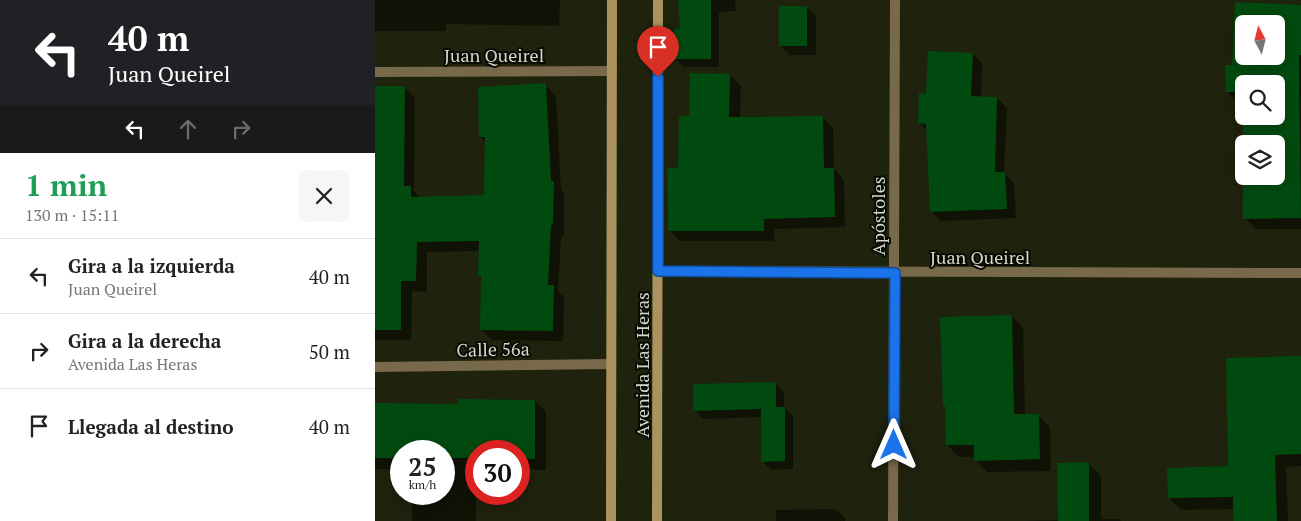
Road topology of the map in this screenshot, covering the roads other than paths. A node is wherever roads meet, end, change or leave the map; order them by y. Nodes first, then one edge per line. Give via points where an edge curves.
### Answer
1 (613, 0) edge
2 (658, 0) edge
3 (895, 0) edge
4 (612, 70) junction
5 (375, 72) edge
6 (658, 271) junction
7 (895, 273) junction
8 (1301, 273) edge
9 (611, 364) junction
10 (375, 366) edge
11 (611, 521) edge
12 (657, 521) edge
13 (893, 521) edge

1 - 4 main road, Avenida Las Heras
2 - 6 main road, Avenida Las Heras
3 - 7 street, Apóstoles
4 - 5 street, Juan Queirel
4 - 9 main road, Avenida Las Heras
6 - 7 street, Juan Queirel
6 - 12 main road, Avenida Las Heras
7 - 8 street, Juan Queirel
7 - 13 street, Apóstoles
9 - 10 street, Calle 56a
9 - 11 main road, Avenida Las Heras

